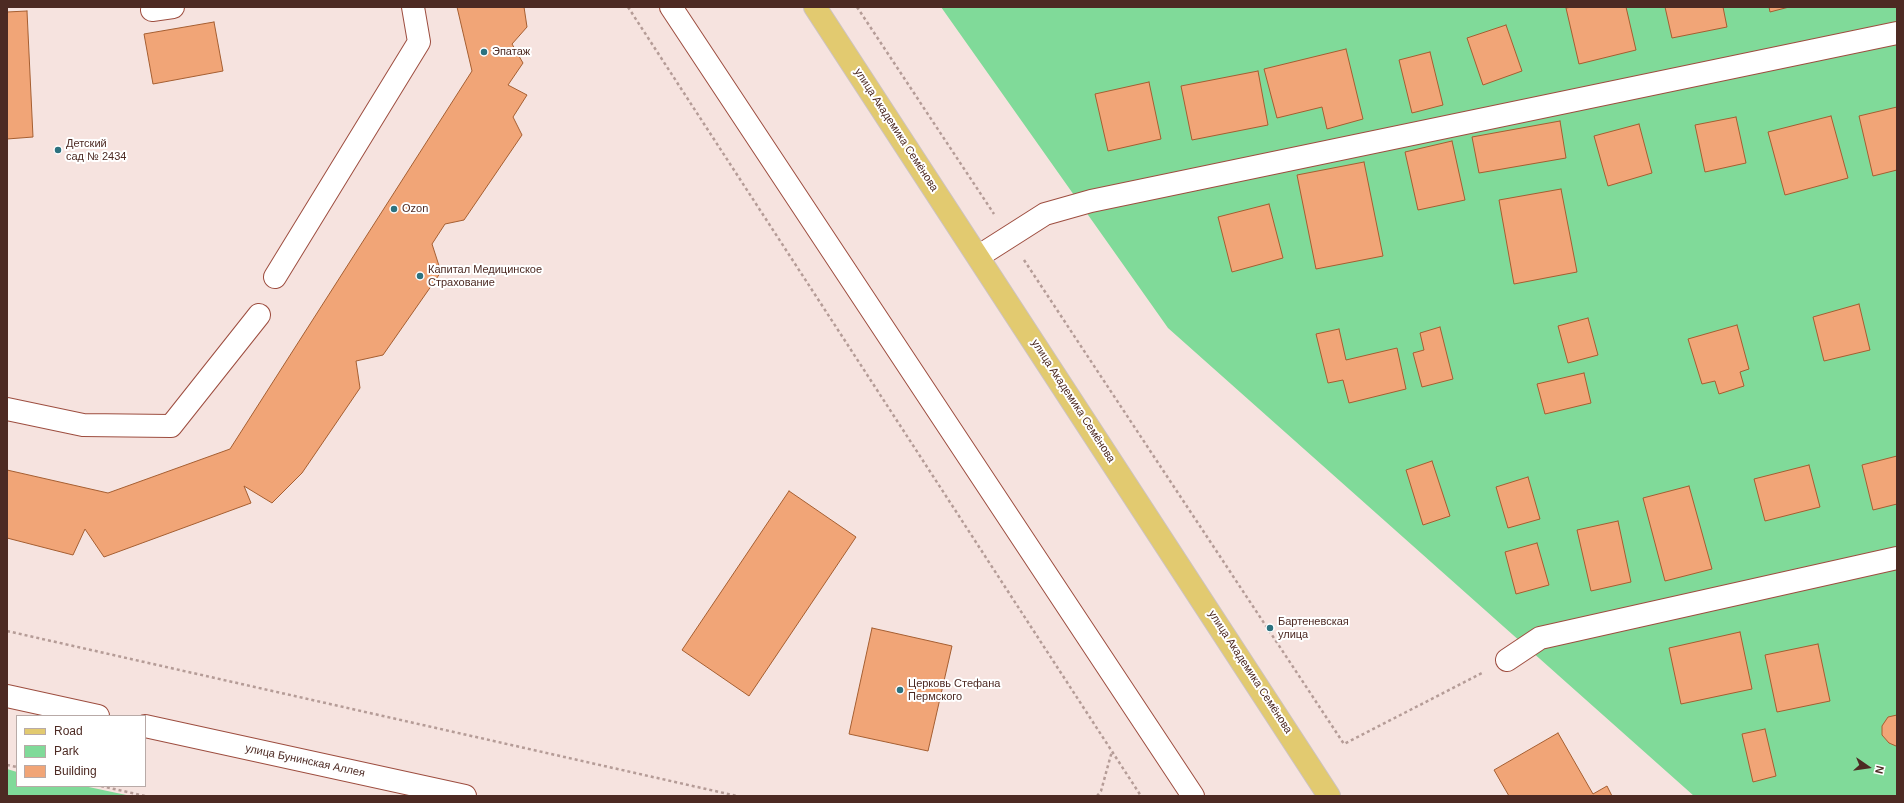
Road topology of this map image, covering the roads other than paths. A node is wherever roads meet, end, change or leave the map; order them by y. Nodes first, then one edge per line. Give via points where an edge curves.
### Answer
1 (173, 7) edge
2 (413, 7) edge
3 (671, 7) edge
4 (815, 7) edge
5 (152, 10) dead end
6 (1897, 33) edge
7 (979, 256) junction
8 (275, 277) dead end
9 (259, 315) dead end
10 (7, 409) edge
11 (1897, 558) edge
12 (1507, 660) road end
13 (7, 696) edge
14 (93, 715) edge
15 (146, 726) edge
16 (1326, 793) edge
17 (465, 796) edge
18 (1193, 796) edge

1 - 5 street
2 - 8 street via 419,42
3 - 18 street
4 - 7 main road, улица Академика Семёнова
6 - 7 street via 1091,201 1045,214
7 - 16 main road, улица Академика Семёнова
9 - 10 street via 171,426 83,425
11 - 12 street via 1540,638
13 - 14 street
15 - 17 street, улица Бунинская Аллея

